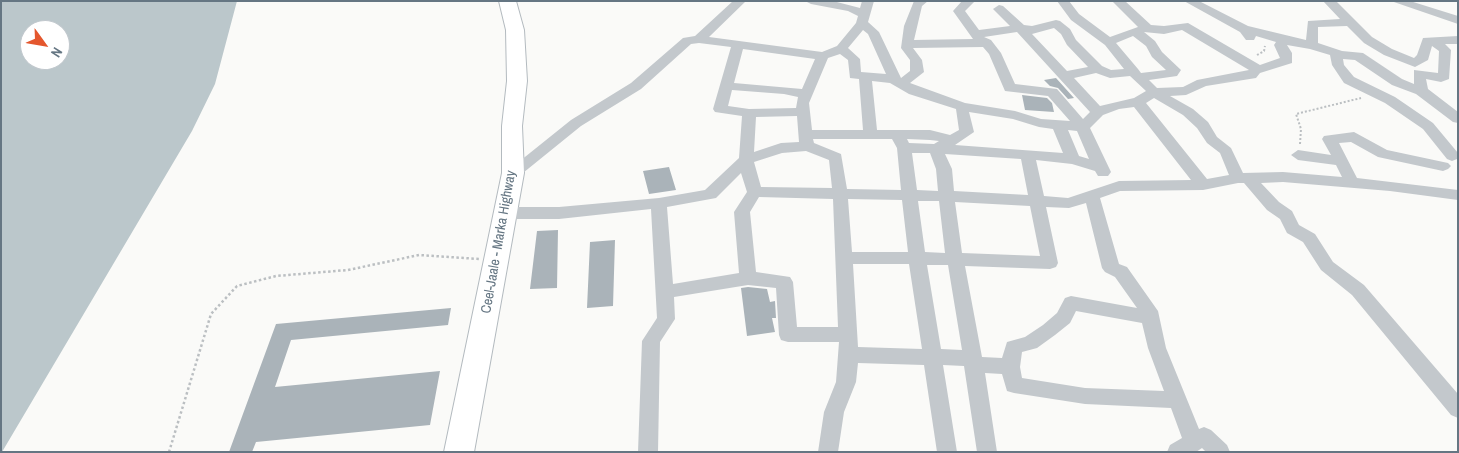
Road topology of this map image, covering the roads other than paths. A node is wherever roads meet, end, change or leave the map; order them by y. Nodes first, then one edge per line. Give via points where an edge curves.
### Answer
1 (507, 1) edge
2 (740, 1) edge
3 (811, 1) edge
4 (922, 1) edge
5 (1063, 1) edge
6 (1118, 1) edge
7 (1190, 1) edge
8 (1330, 1) edge
9 (1397, 1) edge
10 (1434, 1) edge
11 (963, 2) edge
12 (999, 9) dead end
13 (865, 13) edge
14 (1446, 15) junction
15 (1458, 20) edge
16 (1349, 22) junction
17 (1020, 28) junction
18 (1141, 30) junction
19 (979, 38) junction
20 (699, 39) junction
21 (1458, 40) edge
22 (1434, 41) junction
23 (1110, 42) junction
24 (738, 44) junction
25 (1285, 44) junction
26 (1312, 45) junction
27 (908, 46) junction
28 (841, 49) junction
29 (882, 50) junction
30 (1336, 54) junction
31 (823, 56) junction
32 (1096, 69) junction
33 (1257, 69) junction
34 (1136, 74) junction
35 (1063, 76) junction
36 (865, 77) junction
37 (897, 81) junction
38 (726, 86) junction
39 (1010, 88) junction
40 (1414, 89) junction
41 (1154, 92) junction
42 (1373, 93) junction
43 (807, 94) junction
44 (1138, 102) junction
45 (963, 107) junction
46 (802, 112) junction
47 (1098, 112) junction
48 (749, 113) junction
49 (1015, 116) junction
50 (1458, 119) edge
51 (1059, 125) junction
52 (1083, 127) junction
53 (870, 133) junction
54 (806, 140) junction
55 (952, 140) junction
56 (900, 141) junction
57 (936, 149) junction
58 (1027, 154) junction
59 (1298, 155) road end
60 (746, 159) junction
61 (1074, 159) junction
62 (1451, 159) edge
63 (1342, 161) junction
64 (1100, 168) junction
65 (513, 173) junction
66 (1244, 178) junction
67 (1352, 183) junction
68 (1203, 185) junction
69 (1110, 188) junction
70 (755, 192) junction
71 (839, 192) junction
72 (908, 195) junction
73 (945, 196) junction
74 (1092, 196) junction
75 (1457, 196) edge
76 (1038, 202) junction
77 (659, 203) junction
78 (507, 213) junction
79 (844, 258) junction
80 (917, 258) junction
81 (954, 259) junction
82 (748, 278) junction
83 (666, 292) junction
84 (1150, 317) junction
85 (848, 334) junction
86 (849, 355) junction
87 (932, 357) junction
88 (973, 361) junction
89 (1010, 367) junction
90 (1177, 400) junction
91 (1458, 409) edge
92 (1185, 447) edge
93 (459, 452) edge
94 (648, 452) edge
95 (828, 452) edge
96 (947, 452) edge
97 (987, 452) edge
98 (1220, 452) edge

1 - 65 street, Ceel-Jaale - Marka Highway via 515,30 517,81 512,126
2 - 20 street
3 - 13 street
4 - 27 street via 912,19
5 - 23 street via 1075,17
6 - 18 street
7 - 25 street via 1244,29
8 - 16 street
9 - 14 street
10 - 14 street
11 - 19 street via 959,11
12 - 17 street
13 - 28 street
13 - 29 street
14 - 15 street
16 - 22 street via 1368,40 1415,64 1422,57 1427,40
16 - 26 street via 1312,24
17 - 19 street
17 - 32 street via 1032,30 1056,24
17 - 35 street
18 - 23 street via 1121,35
18 - 33 street via 1184,26
18 - 34 street via 1157,54 1174,70 1172,73
19 - 27 street
19 - 39 street via 994,53
20 - 24 street
20 - 65 street via 687,40 636,86 576,123
21 - 22 street
22 - 40 street via 1445,50 1444,76 1419,73
23 - 34 street
24 - 31 street
24 - 38 street
25 - 26 street
25 - 33 street via 1287,60
26 - 30 street
27 - 29 street
27 - 37 street via 916,60 917,72
28 - 31 street
28 - 36 street via 854,59 855,75
29 - 37 street
30 - 40 street via 1358,56
30 - 42 street via 1338,65 1349,80
31 - 43 street
32 - 34 street via 1110,74
32 - 35 street
33 - 41 street via 1251,75 1202,83 1186,91
34 - 41 street
35 - 47 street
36 - 37 street
36 - 53 street
37 - 45 street via 914,91
38 - 43 street
38 - 48 street via 720,109
39 - 49 street
39 - 52 street via 1052,92
40 - 42 street
40 - 50 street
41 - 44 street
41 - 66 street via 1203,125
42 - 62 street via 1390,100 1428,126
43 - 46 street
44 - 47 street
44 - 68 street
45 - 49 street
45 - 55 street via 967,132
46 - 48 street
46 - 54 street
47 - 52 street
48 - 60 street
49 - 51 street
51 - 52 street
51 - 61 street
52 - 64 street
53 - 54 street
53 - 56 street
54 - 60 street
54 - 71 street via 836,157
55 - 56 street via 930,135
55 - 57 street
56 - 57 street
56 - 72 street
57 - 58 street
57 - 73 street via 944,169
58 - 61 street
58 - 76 street
59 - 63 street
60 - 70 street
60 - 77 street via 710,194
61 - 64 street
62 - 63 street via 1383,154 1354,137 1329,139
62 - 75 street via 1445,176
63 - 67 street
64 - 69 street
65 - 78 street, Ceel-Jaale - Marka Highway
66 - 67 street via 1283,177
66 - 68 street
66 - 91 street via 1286,215 1293,229 1309,238 1327,266 1358,290
67 - 75 street
68 - 69 street via 1149,184
69 - 74 street
70 - 71 street
70 - 82 street via 742,212
71 - 72 street
71 - 79 street
72 - 73 street
72 - 80 street
73 - 76 street
73 - 81 street
74 - 76 street via 1069,203
74 - 84 street via 1111,268 1121,272
76 - 81 street via 1050,263
77 - 78 street via 559,213
77 - 83 street
78 - 93 street, Ceel-Jaale - Marka Highway
79 - 80 street
79 - 85 street
80 - 81 street
80 - 87 street
81 - 88 street
82 - 83 street
82 - 85 street via 784,282 788,335
83 - 94 street via 666,319 650,341
84 - 89 street via 1071,303 1064,318 1030,343 1014,347
84 - 90 street via 1157,348
85 - 86 street
86 - 87 street
86 - 95 street via 846,382 834,412
87 - 88 street
87 - 96 street
88 - 89 street
88 - 97 street
89 - 90 street via 1014,385 1085,396
90 - 92 street
92 - 98 street via 1204,436

